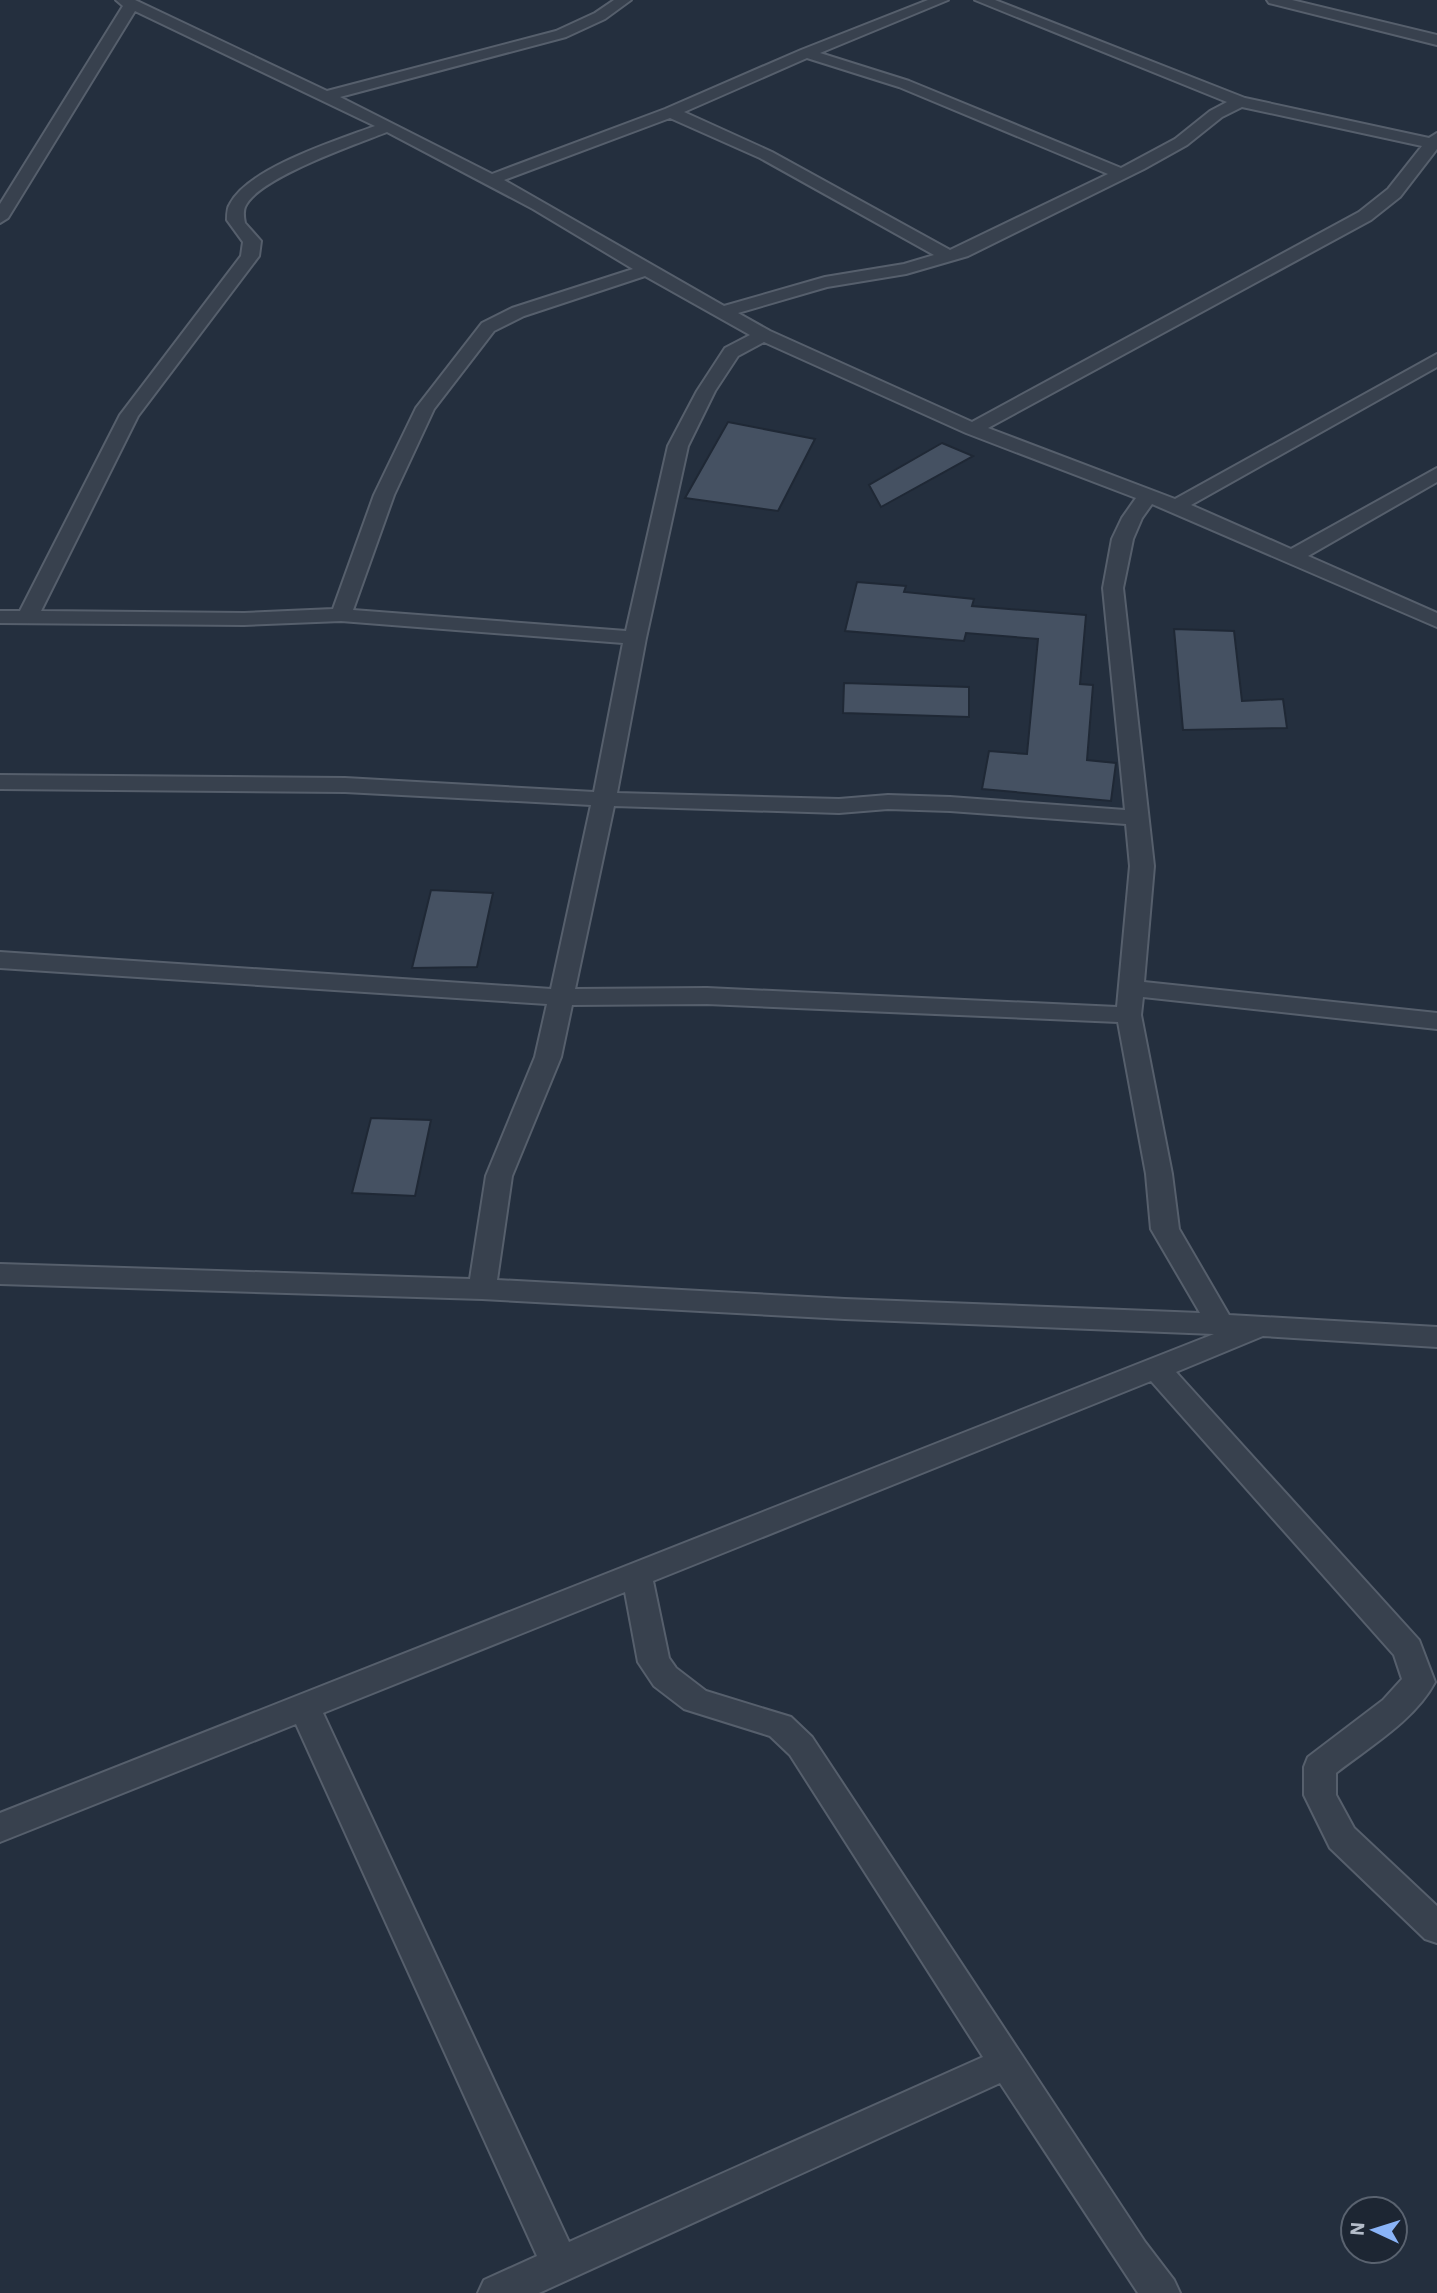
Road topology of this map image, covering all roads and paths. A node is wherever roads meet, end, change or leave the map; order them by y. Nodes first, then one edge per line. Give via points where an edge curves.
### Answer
1 (624, 0) edge
2 (941, 0) edge
3 (982, 0) edge
4 (1274, 0) edge
5 (127, 2) edge
6 (1437, 40) edge
7 (806, 53) junction
8 (326, 96) junction
9 (1240, 102) junction
10 (671, 112) junction
11 (388, 127) junction
12 (1435, 141) edge
13 (1121, 174) junction
14 (490, 180) junction
15 (0, 218) edge
16 (948, 256) junction
17 (647, 270) junction
18 (722, 312) junction
19 (764, 335) junction
20 (1437, 359) edge
21 (973, 429) junction
22 (1437, 474) edge
23 (1147, 497) junction
24 (1176, 506) junction
25 (1292, 557) junction
26 (341, 615) junction
27 (0, 617) edge
28 (27, 618) junction
29 (1437, 621) edge
30 (635, 638) junction
31 (0, 782) edge
32 (604, 799) junction
33 (1137, 818) junction
34 (0, 960) edge
35 (1131, 988) junction
36 (561, 997) junction
37 (1129, 1015) junction
38 (1437, 1021) edge
39 (0, 1274) edge
40 (482, 1289) junction
41 (1220, 1324) junction
42 (1264, 1326) junction
43 (1437, 1337) edge
44 (1156, 1368) junction
45 (637, 1575) junction
46 (304, 1707) junction
47 (0, 1828) edge
48 (1437, 1928) edge
49 (1007, 2063) junction
50 (560, 2264) junction
51 (497, 2293) edge
52 (1161, 2293) edge

1 - 8 street via 561,34
2 - 7 street
3 - 9 street
4 - 6 street
5 - 8 street
5 - 15 street
7 - 10 street
7 - 13 street via 904,84
8 - 11 street
9 - 12 street
9 - 13 street via 1216,114 1181,142
10 - 14 street
10 - 16 street via 766,155
11 - 14 street
11 - 28 street via 282,169 245,195 235,210 235,221 253,241 250,256 129,415
12 - 21 street via 1394,193 1365,216
13 - 16 street
14 - 17 street
16 - 18 street via 906,269 825,282
17 - 18 street
17 - 26 street via 518,312 488,327 425,408 384,495
18 - 19 street
19 - 21 street
19 - 30 street via 731,352 678,446
20 - 24 street
21 - 23 street
22 - 25 street
23 - 24 street
23 - 33 street via 1133,513 1119,550 1114,588
24 - 25 street
25 - 29 street
26 - 28 street via 244,620
26 - 30 street
27 - 28 street
30 - 32 street
31 - 32 street via 345,785
32 - 33 street via 839,806 950,804
32 - 36 street
33 - 35 street via 1142,866
34 - 36 street
35 - 37 street
35 - 38 street
36 - 37 street via 707,996
36 - 40 street via 548,1057 499,1176
37 - 41 street via 1165,1229
39 - 40 street
40 - 41 street
41 - 42 street
42 - 43 street
42 - 44 street
44 - 45 street
44 - 48 street via 1408,1649 1419,1682 1394,1709 1320,1767 1320,1795 1342,1838
45 - 46 street
45 - 49 street via 659,1669 695,1700 780,1726 801,1746
46 - 47 street
46 - 50 street
49 - 50 street
49 - 52 street
50 - 51 street

